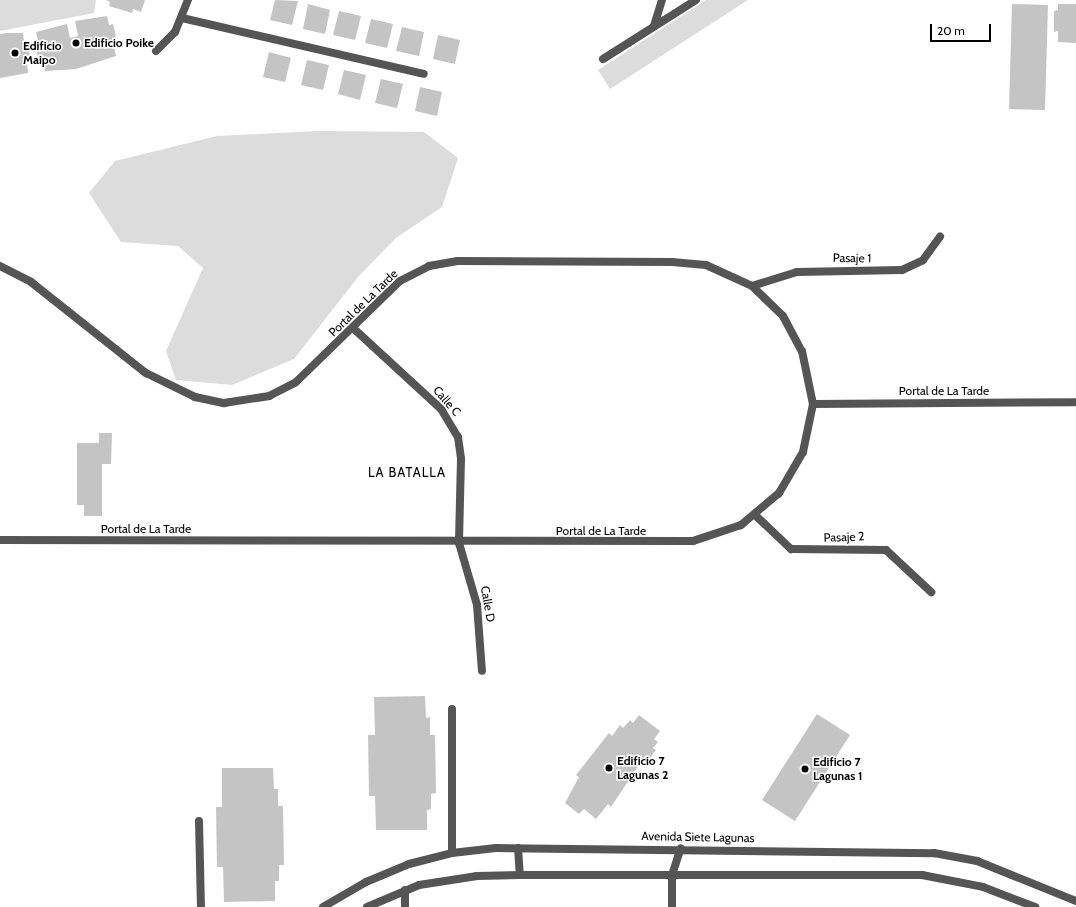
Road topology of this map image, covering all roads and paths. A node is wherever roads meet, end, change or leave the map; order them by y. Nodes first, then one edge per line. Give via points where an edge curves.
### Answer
1 (188, 0) edge
2 (662, 0) edge
3 (696, 0) edge
4 (182, 18) junction
5 (654, 26) junction
6 (156, 51) dead end
7 (603, 59) dead end
8 (424, 74) dead end
9 (940, 237) dead end
10 (0, 266) edge
11 (752, 286) junction
12 (353, 328) junction
13 (1076, 402) edge
14 (813, 404) junction
15 (755, 515) junction
16 (0, 540) edge
17 (459, 543) junction
18 (931, 592) dead end
19 (482, 671) dead end
20 (452, 709) dead end
21 (199, 821) dead end
22 (518, 848) junction
23 (681, 848) junction
24 (452, 853) junction
25 (520, 875) junction
26 (672, 875) junction
27 (405, 890) junction
28 (1076, 901) edge
29 (200, 907) edge
30 (323, 907) edge
31 (366, 907) edge
32 (405, 907) edge
33 (672, 907) edge
34 (1035, 907) edge

1 - 4 street
2 - 5 street
3 - 5 street
4 - 6 street via 175,32
4 - 8 street
5 - 7 street
9 - 11 street, Pasaje 1 via 923,260 902,270 797,272
10 - 12 street, Portal de La Tarde via 31,282 146,373 180,391 209,401 240,402 282,390 308,372
11 - 12 street, Portal de La Tarde via 722,270 689,262 443,262 400,281
11 - 14 street, Portal de La Tarde via 783,316 794,334 808,368
12 - 17 street, Calle C via 441,409 453,427 461,459
13 - 14 street, Portal de La Tarde
14 - 15 street, Portal de La Tarde via 808,436 796,467 779,493
15 - 17 street, Portal de La Tarde via 726,532 693,541
15 - 18 street, Pasaje 2 via 791,549 886,550
16 - 17 street, Portal de La Tarde
17 - 19 street, Calle D via 477,605
20 - 24 street
21 - 29 street
22 - 23 street, Avenida Siete Lagunas
22 - 24 street, Avenida Siete Lagunas
22 - 25 street
23 - 26 street
23 - 28 street, Avenida Siete Lagunas via 955,856 1025,878
24 - 30 street, Avenida Siete Lagunas via 388,871
25 - 26 street
25 - 27 street via 456,878
26 - 33 street
26 - 34 street via 922,875 983,887
27 - 31 street
27 - 32 street

